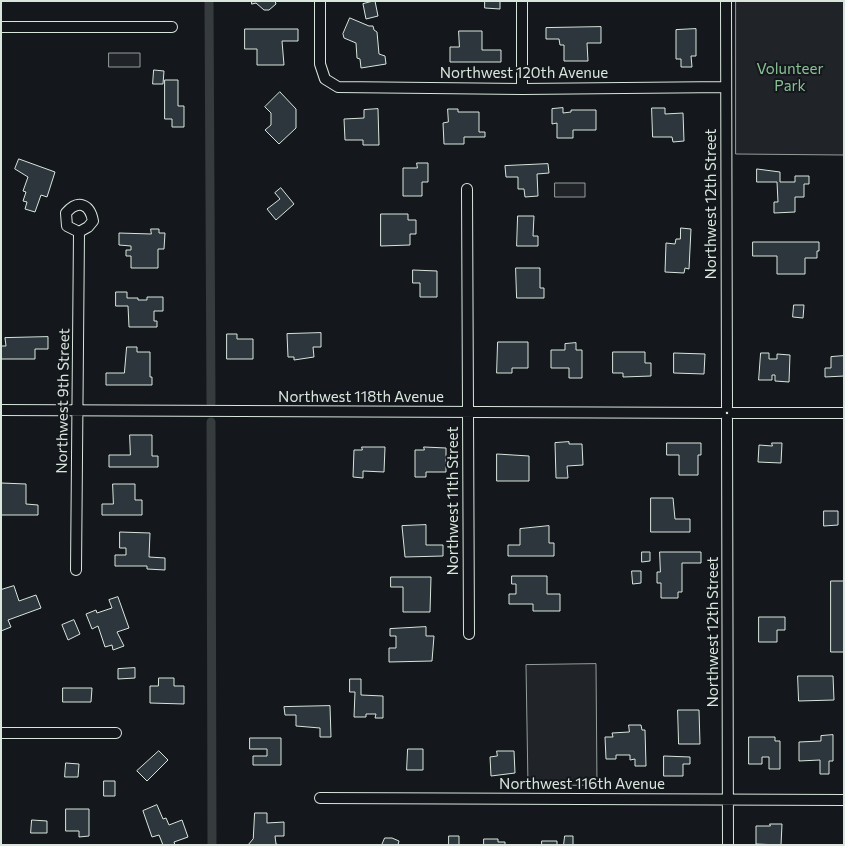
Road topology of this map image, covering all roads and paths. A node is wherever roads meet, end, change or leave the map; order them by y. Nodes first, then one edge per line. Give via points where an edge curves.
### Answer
1 (320, 1) edge
2 (522, 1) edge
3 (726, 1) edge
4 (1, 27) edge
5 (172, 27) dead end
6 (726, 87) junction
7 (522, 89) junction
8 (467, 189) dead end
9 (79, 232) dead end
10 (1, 410) edge
11 (78, 410) junction
12 (468, 412) junction
13 (727, 413) junction
14 (844, 413) edge
15 (76, 570) dead end
16 (469, 634) dead end
17 (1, 733) edge
18 (116, 733) dead end
19 (320, 798) dead end
20 (728, 799) junction
21 (844, 800) edge
22 (728, 845) edge

1 - 7 street, Northwest 120th Avenue via 320,64 325,79 338,87
2 - 7 street
3 - 6 street, Northwest 12th Street
4 - 5 street
6 - 7 street, Northwest 120th Avenue
6 - 13 street, Northwest 12th Street
8 - 12 street, Northwest 11th Street
9 - 11 street, Northwest 9th Street
10 - 11 street, Northwest 118th Avenue
11 - 12 street, Northwest 118th Avenue
11 - 15 street, Northwest 9th Street
12 - 13 street, Northwest 118th Avenue
12 - 16 street, Northwest 11th Street
13 - 14 street, Northwest 118th Avenue
13 - 20 street, Northwest 12th Street
17 - 18 street
19 - 20 street, Northwest 116th Avenue
20 - 21 street, Northwest 116th Avenue
20 - 22 street, Northwest 12th Street

